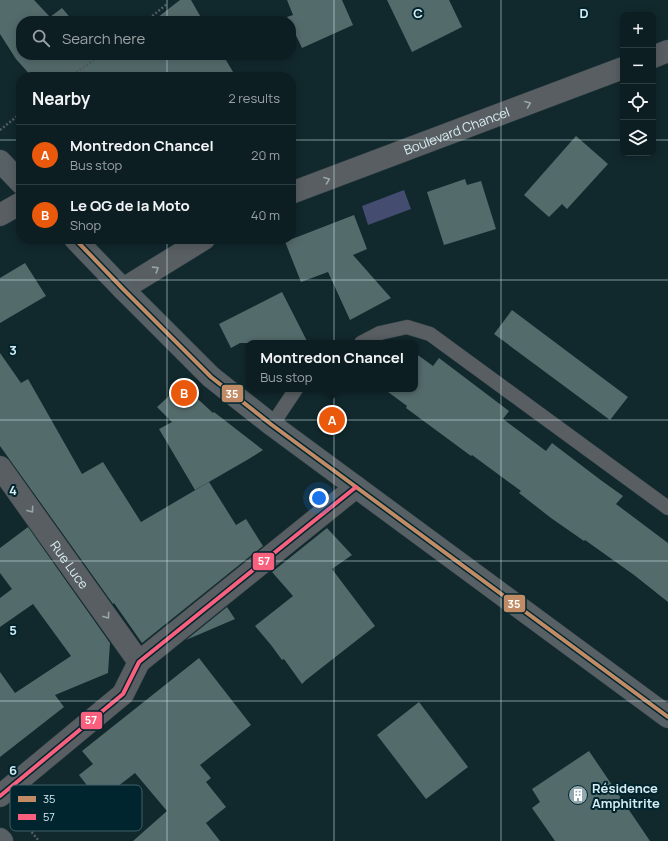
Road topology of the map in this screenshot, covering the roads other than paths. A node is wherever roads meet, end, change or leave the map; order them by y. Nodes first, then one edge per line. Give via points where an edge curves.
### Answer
1 (668, 51) edge
2 (656, 56) edge
3 (620, 69) edge
4 (0, 160) edge
5 (16, 178) edge
6 (296, 191) edge
7 (16, 206) edge
8 (0, 215) edge
9 (80, 244) edge
10 (196, 244) edge
11 (123, 289) junction
12 (366, 340) edge
13 (294, 392) edge
14 (272, 425) junction
15 (0, 467) edge
16 (356, 487) junction
17 (668, 508) edge
18 (140, 662) junction
19 (668, 717) edge
20 (13, 785) edge
21 (10, 788) edge
22 (0, 796) edge
23 (0, 838) edge
24 (2, 841) edge

1 - 2 street
6 -> 3 street, Boulevard Chancel
4 - 5 street
7 - 8 street
9 - 11 street
11 -> 10 street
11 - 14 street via 211,377
12 - 17 lane via 380,332 407,327 430,334
13 - 14 lane
14 - 16 street
15 -> 18 street, Rue Luce
16 - 18 street
16 - 19 street
18 - 20 street via 123,694
21 - 22 street
23 - 24 street

